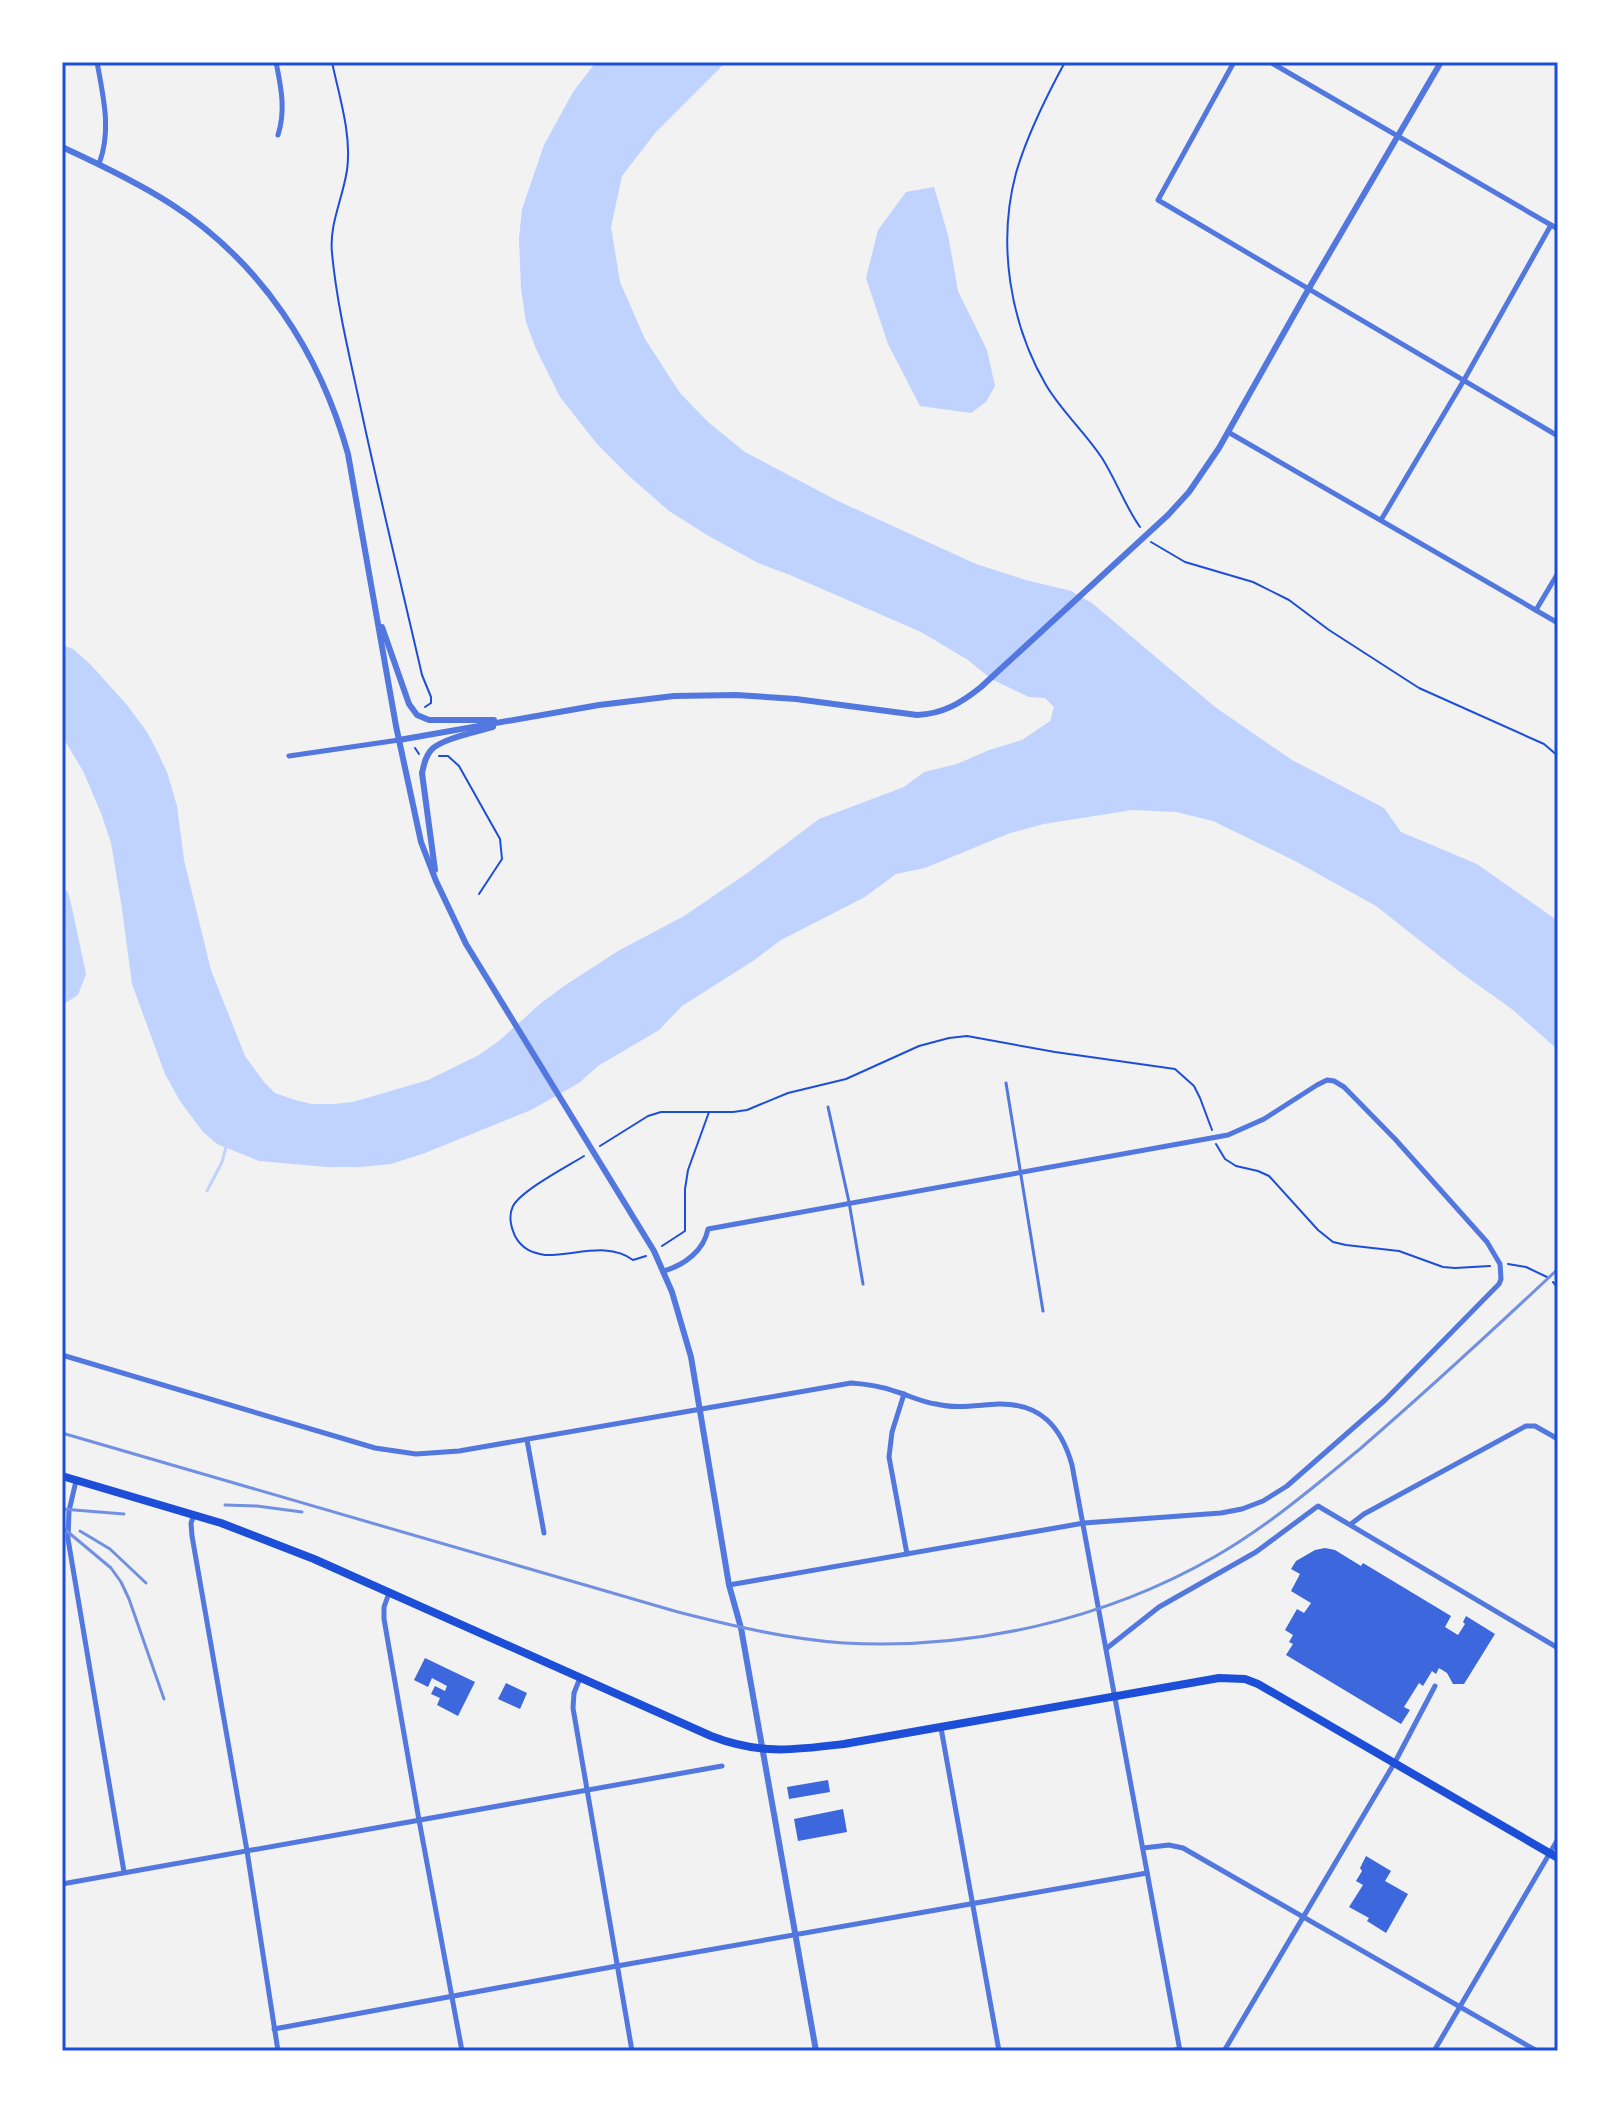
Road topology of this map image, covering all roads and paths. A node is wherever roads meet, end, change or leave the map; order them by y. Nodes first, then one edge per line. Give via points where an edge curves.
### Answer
1 (97, 62) edge
2 (276, 62) edge
3 (332, 62) edge
4 (1065, 62) edge
5 (1234, 62) edge
6 (1270, 62) edge
7 (1441, 62) edge
8 (278, 135) dead end
9 (1398, 137) junction
10 (62, 147) edge
11 (99, 164) junction
12 (1551, 225) junction
13 (1558, 229) edge
14 (1308, 290) junction
15 (1464, 380) junction
16 (1228, 432) junction
17 (1558, 436) edge
18 (1381, 520) junction
19 (1143, 531) dead end
20 (1151, 543) dead end
21 (1558, 573) edge
22 (375, 606) junction
23 (1536, 610) junction
24 (1558, 623) edge
25 (419, 712) dead end
26 (517, 720) junction
27 (399, 740) junction
28 (415, 748) dead end
29 (420, 755) dead end
30 (289, 756) dead end
31 (1558, 756) edge
32 (434, 758) dead end
33 (436, 881) junction
34 (479, 894) dead end
35 (1006, 1083) dead end
36 (828, 1107) dead end
37 (709, 1112) junction
38 (1214, 1138) junction
39 (600, 1146) dead end
40 (588, 1153) dead end
41 (1020, 1172) junction
42 (849, 1202) junction
43 (654, 1251) junction
44 (1500, 1264) junction
45 (664, 1271) junction
46 (1547, 1277) dead end
47 (1553, 1282) dead end
48 (863, 1284) dead end
49 (1558, 1288) edge
50 (1043, 1311) dead end
51 (62, 1355) edge
52 (904, 1394) junction
53 (700, 1408) junction
54 (1558, 1439) edge
55 (527, 1440) junction
56 (62, 1476) edge
57 (76, 1480) junction
58 (194, 1514) junction
59 (1084, 1523) junction
60 (1351, 1524) junction
61 (544, 1533) dead end
62 (907, 1554) junction
63 (729, 1585) junction
64 (389, 1593) junction
65 (1107, 1648) junction
66 (1558, 1648) edge
67 (580, 1678) junction
68 (1435, 1686) dead end
69 (1115, 1696) junction
70 (941, 1728) junction
71 (763, 1750) junction
72 (1395, 1762) junction
73 (722, 1766) dead end
74 (588, 1790) junction
75 (419, 1820) junction
76 (1558, 1839) edge
77 (1143, 1848) junction
78 (247, 1851) junction
79 (1554, 1856) edge
80 (124, 1872) junction
81 (1147, 1873) junction
82 (62, 1884) edge
83 (973, 1904) junction
84 (1304, 1918) junction
85 (795, 1935) junction
86 (617, 1966) junction
87 (451, 1997) junction
88 (1460, 2006) junction
89 (274, 2029) junction
90 (1180, 2050) edge
91 (278, 2051) edge
92 (462, 2051) edge
93 (632, 2051) edge
94 (816, 2051) edge
95 (999, 2051) edge
96 (1170, 2051) edge
97 (1224, 2051) edge
98 (1434, 2051) edge
99 (1537, 2051) edge

1 - 11 street via 107,124
2 - 8 street via 283,109
3 - 25 path via 348,155 333,225 334,274 379,489 431,697
4 - 19 path via 1016,174 1008,232 1012,295 1026,344 1048,389 1101,458
5 - 14 street via 1158,200
6 - 9 street
7 - 9 street
9 - 12 street
9 - 14 street
10 - 11 street
11 - 22 street via 172,204 214,236 262,284 296,332 338,419
12 - 13 street
12 - 15 street
14 - 15 street
14 - 16 street
15 - 17 street
15 - 18 street
16 - 18 street
16 - 26 street via 1168,515 981,687 964,701 932,714 736,695 674,696
18 - 23 street
20 - 31 path via 1185,562 1253,582 1289,600 1419,688 1544,744
21 - 23 street
22 - 26 street via 417,715 445,722
22 - 27 street
23 - 24 street
26 - 27 street
26 - 33 street via 441,744 426,759 422,773
27 - 30 street
27 - 33 street via 417,828
28 - 29 path
32 - 34 path via 448,756 459,766 500,839 499,866
33 - 43 street via 466,944
35 - 41 lane
36 - 42 lane
37 - 38 path via 747,1110 846,1079 919,1046 967,1036 1175,1069 1194,1086
37 - 39 path via 648,1116
37 - 43 path via 688,1170 685,1231
38 - 41 street
38 - 44 path via 1225,1159 1269,1176 1333,1242 1399,1251 1443,1267
38 - 44 street via 1249,1127 1317,1085 1334,1081 1395,1139 1487,1242
40 - 43 path via 514,1204 510,1222 520,1244 536,1254 612,1250 636,1260
41 - 42 street
41 - 50 lane
42 - 45 street via 708,1229 694,1255
42 - 48 lane
43 - 45 street
44 - 46 path via 1526,1267
44 - 59 street via 1499,1284 1384,1401 1263,1501 1221,1513
45 - 53 street via 685,1332
47 - 49 path
51 - 55 street via 386,1450 439,1453
52 - 53 street via 851,1383
52 - 59 street via 949,1406 1008,1404 1046,1418 1068,1449
52 - 62 street via 889,1457
53 - 55 street
53 - 63 street
54 - 60 street via 1526,1426
55 - 61 street
56 - 57 main road
57 - 58 main road
57 - 80 street via 68,1539
58 - 64 main road
58 - 78 street via 192,1536
59 - 62 street
59 - 65 street
60 - 65 street via 1318,1506 1256,1552 1159,1607
60 - 66 street
62 - 63 street
63 - 71 street
64 - 67 main road
64 - 75 street via 384,1619
65 - 69 street
67 - 71 main road via 711,1736
67 - 74 street via 573,1700
68 - 72 street
69 - 70 main road
69 - 72 main road via 1219,1678 1245,1679
69 - 77 street
70 - 71 main road
70 - 83 street
71 - 85 street
72 - 79 main road
72 - 84 street
73 - 74 street
74 - 75 street
74 - 86 street
75 - 78 street
75 - 87 street
76 - 79 street
77 - 81 street
77 - 84 street via 1183,1848
78 - 80 street
78 - 89 street
79 - 88 street
80 - 82 street
81 - 83 street
81 - 90 street
83 - 85 street
83 - 95 street
84 - 88 street
84 - 97 street
85 - 86 street
85 - 94 street
86 - 87 street
86 - 93 street
87 - 89 street
87 - 92 street
88 - 98 street
88 - 99 street
89 - 91 street
90 - 96 street

